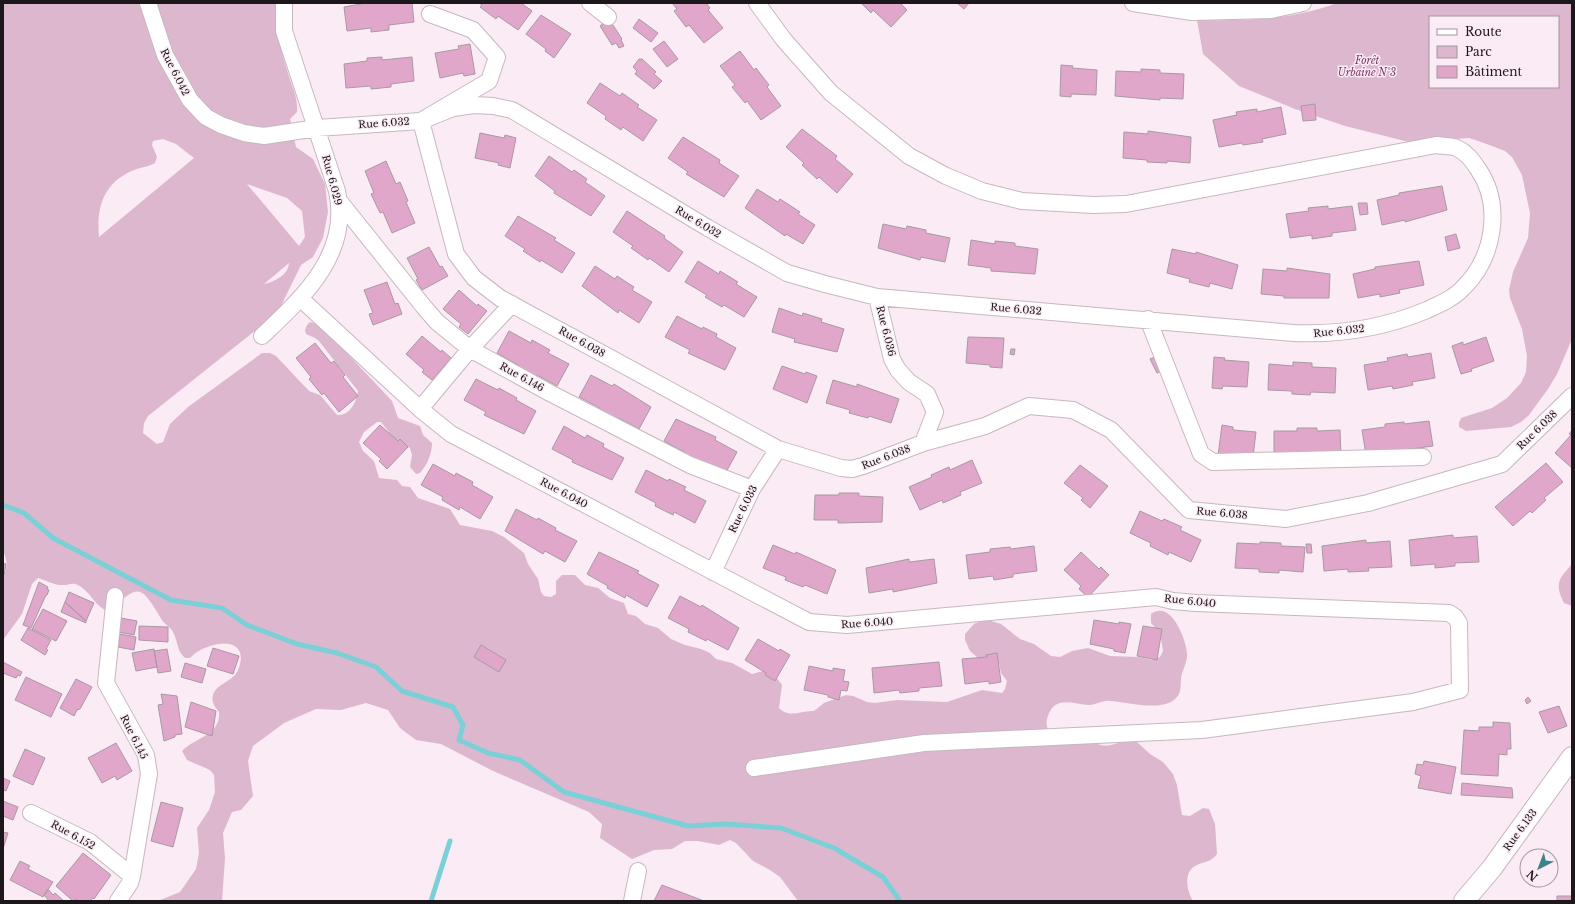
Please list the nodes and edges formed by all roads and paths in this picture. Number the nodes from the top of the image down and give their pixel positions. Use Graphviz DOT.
graph roads {
  1 [pos="148,3"];
  2 [pos="284,3"];
  3 [pos="590,3"];
  4 [pos="756,3"];
  5 [pos="1132,3"];
  6 [pos="1303,3"];
  7 [pos="430,14"];
  8 [pos="608,17"];
  9 [pos="421,121"];
  10 [pos="317,128"];
  11 [pos="340,202"];
  12 [pos="877,297"];
  13 [pos="301,299"];
  14 [pos="512,304"];
  15 [pos="1148,319"];
  16 [pos="262,336"];
  17 [pos="470,349"];
  18 [pos="1572,396"];
  19 [pos="420,409"];
  20 [pos="923,443"];
  21 [pos="778,449"];
  22 [pos="1423,457"];
  23 [pos="752,489"];
  24 [pos="713,572"];
  25 [pos="115,596"];
  26 [pos="1570,765"];
  27 [pos="754,768"];
  28 [pos="31,813"];
  29 [pos="638,871"];
  30 [pos="132,876"];
  31 [pos="118,901"];
  32 [pos="632,901"];
  33 [pos="1464,901"];
  1 -- 10 [label="street, Rue 6.042"];
  2 -- 10 [label="street, Rue 6.029"];
  3 -- 8 [label="street"];
  4 -- 15 [label="street, Rue 6.032"];
  5 -- 6 [label="street"];
  7 -- 9 [label="street"];
  9 -- 10 [label="street, Rue 6.032"];
  9 -- 12 [label="street, Rue 6.032"];
  9 -- 14 [label="street, Rue 6.038"];
  10 -- 11 [label="street, Rue 6.029"];
  11 -- 13 [label="street, Rue 6.029"];
  11 -- 17 [label="street, Rue 6.146"];
  12 -- 15 [label="street, Rue 6.032"];
  12 -- 20 [label="street, Rue 6.036"];
  13 -- 16 [label="street, Rue 6.029"];
  13 -- 19 [label="street, Rue 6.040"];
  14 -- 17 [label="street"];
  14 -- 21 [label="street, Rue 6.038"];
  15 -- 22 [label="street"];
  17 -- 19 [label="street"];
  17 -- 23 [label="street, Rue 6.146"];
  18 -- 20 [label="street, Rue 6.038"];
  19 -- 24 [label="street, Rue 6.040"];
  20 -- 21 [label="street, Rue 6.038"];
  21 -- 23 [label="street, Rue 6.033"];
  23 -- 24 [label="street, Rue 6.033"];
  24 -- 27 [label="street, Rue 6.040"];
  25 -- 30 [label="street, Rue 6.145"];
  26 -- 33 [label="street, Rue 6.133"];
  28 -- 30 [label="street, Rue 6.152"];
  29 -- 32 [label="street"];
  30 -- 31 [label="street, Rue 6.145"];
}
